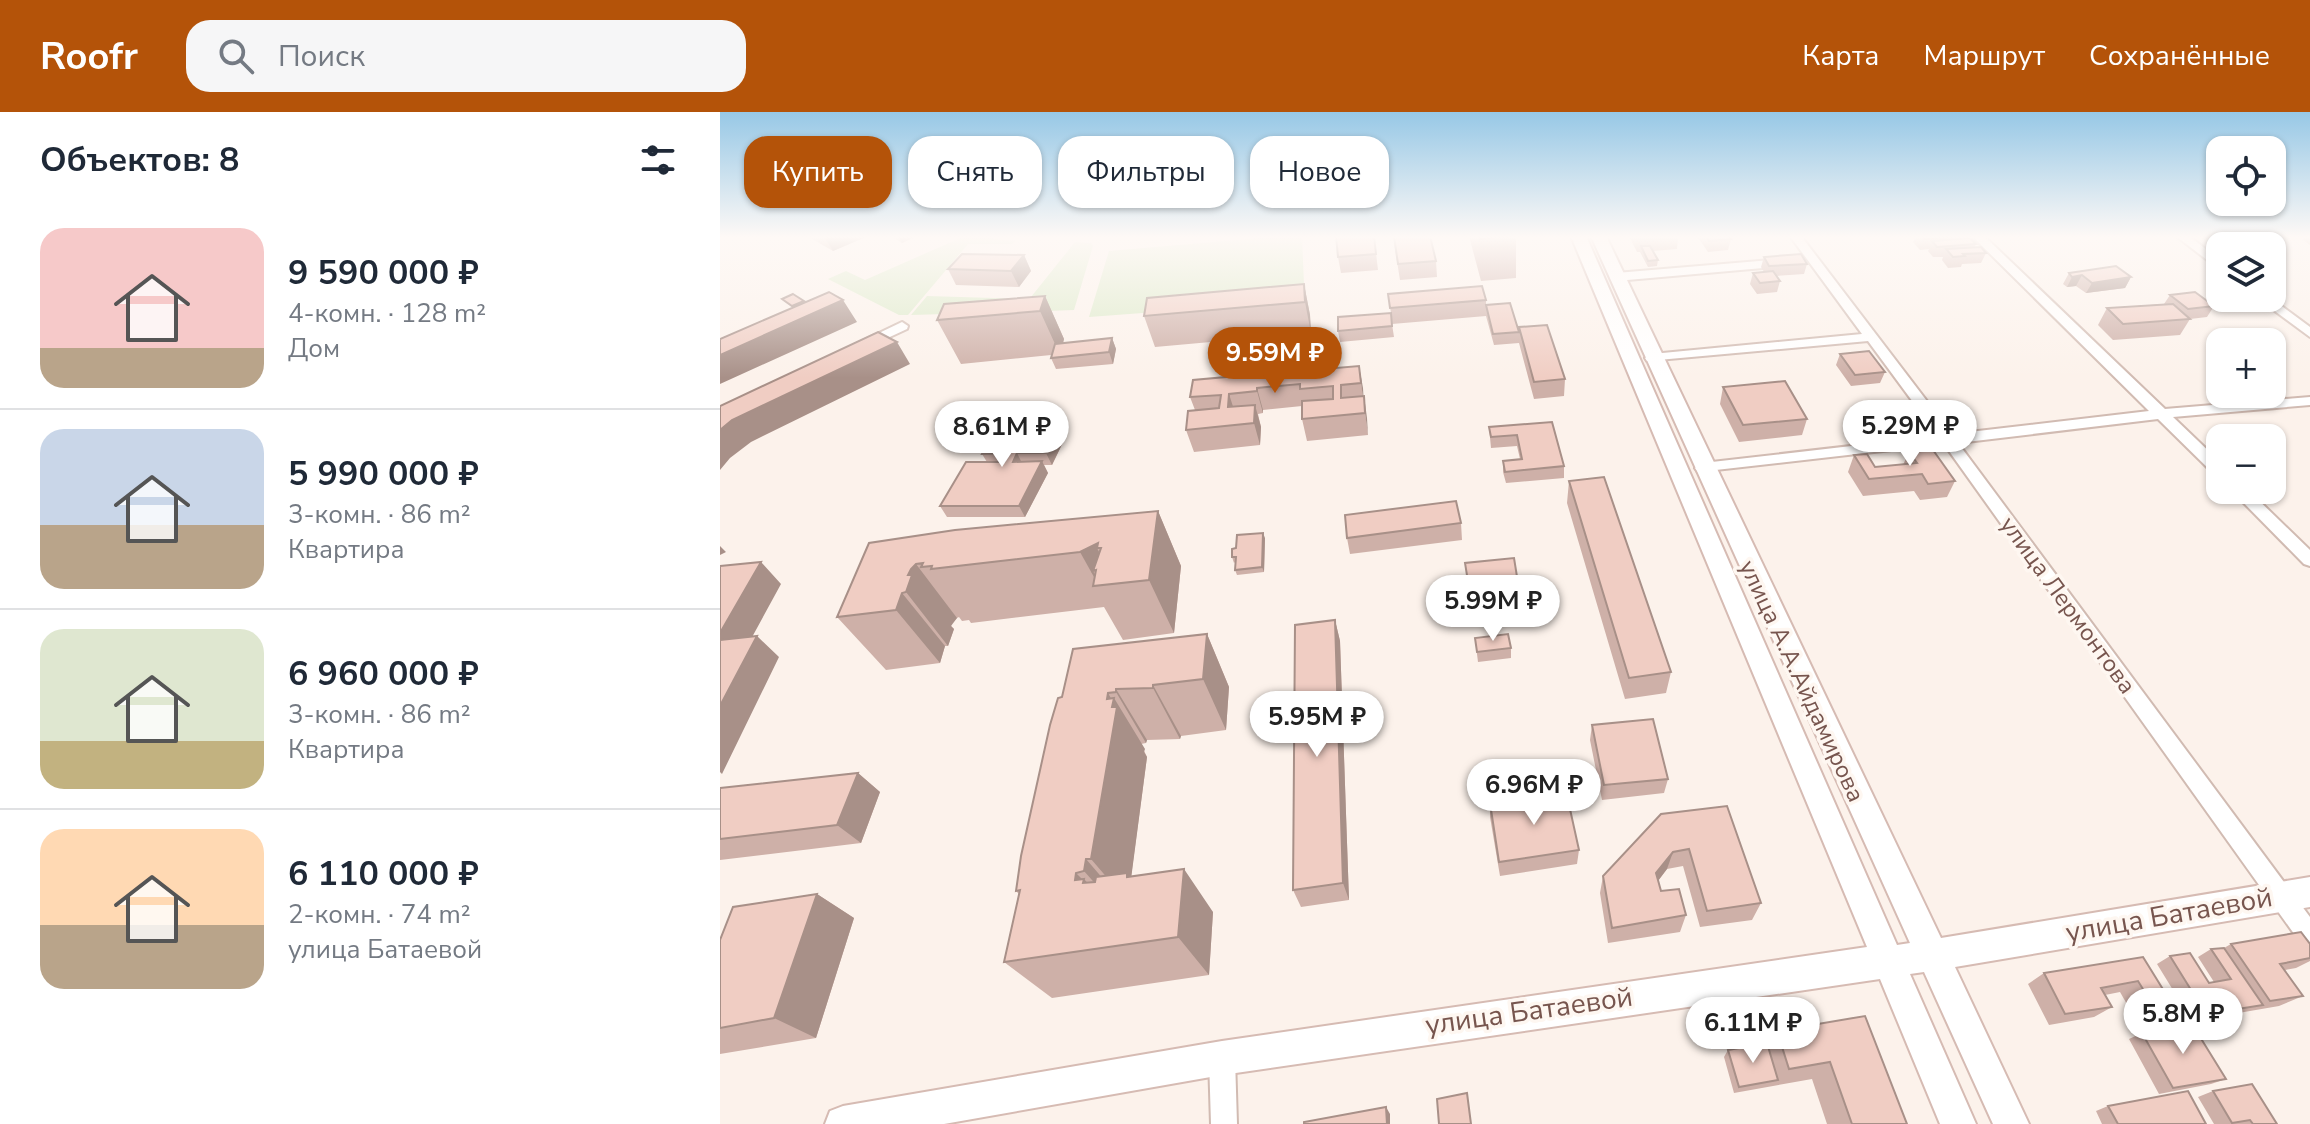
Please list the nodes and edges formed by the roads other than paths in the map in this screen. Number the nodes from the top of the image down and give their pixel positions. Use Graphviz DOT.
graph roads {
  1 [pos="1598,283"];
  2 [pos="1619,283"];
  3 [pos="1831,283"];
  4 [pos="2026,283"];
  5 [pos="2282,312"];
  6 [pos="902,326"];
  7 [pos="2310,333"];
  8 [pos="1871,337"];
  9 [pos="846,352"];
  10 [pos="1652,358"];
  11 [pos="2310,401"];
  12 [pos="2162,414"];
  13 [pos="1948,439"];
  14 [pos="2206,457"];
  15 [pos="1703,468"];
  16 [pos="2253,504"];
  17 [pos="2310,560"];
  18 [pos="2295,894"];
  19 [pos="2310,937"];
  20 [pos="1930,955"];
  21 [pos="1889,962"];
  22 [pos="1222,1058"];
  23 [pos="843,1124"];
  24 [pos="1224,1124"];
  25 [pos="1958,1124"];
  26 [pos="2011,1124"];
  1 -- 21 [label="main road, улица А.А.Айдамирова"];
  2 -- 10 [label="main road, улица А.А.Айдамирова"];
  3 -- 8 [label="street, улица Лермонтова"];
  4 -- 12 [label="street"];
  5 -- 7 [label="street"];
  6 -- 9 [label="street"];
  8 -- 10 [label="street"];
  8 -- 13 [label="street, улица Лермонтова"];
  10 -- 15 [label="main road, улица А.А.Айдамирова"];
  11 -- 12 [label="street"];
  12 -- 13 [label="street"];
  12 -- 14 [label="street"];
  13 -- 15 [label="street"];
  13 -- 18 [label="street, улица Лермонтова"];
  15 -- 20 [label="main road, улица А.А.Айдамирова"];
  16 -- 17 [label="street"];
  18 -- 19 [label="street, улица Лермонтова"];
  18 -- 20 [label="main road, улица Батаевой"];
  20 -- 21 [label="main road, улица Батаевой"];
  20 -- 26 [label="main road, улица А.А.Айдамирова"];
  21 -- 22 [label="main road, улица Батаевой"];
  21 -- 25 [label="main road, улица А.А.Айдамирова"];
  22 -- 23 [label="main road, улица Батаевой"];
  22 -- 24 [label="street"];
}
